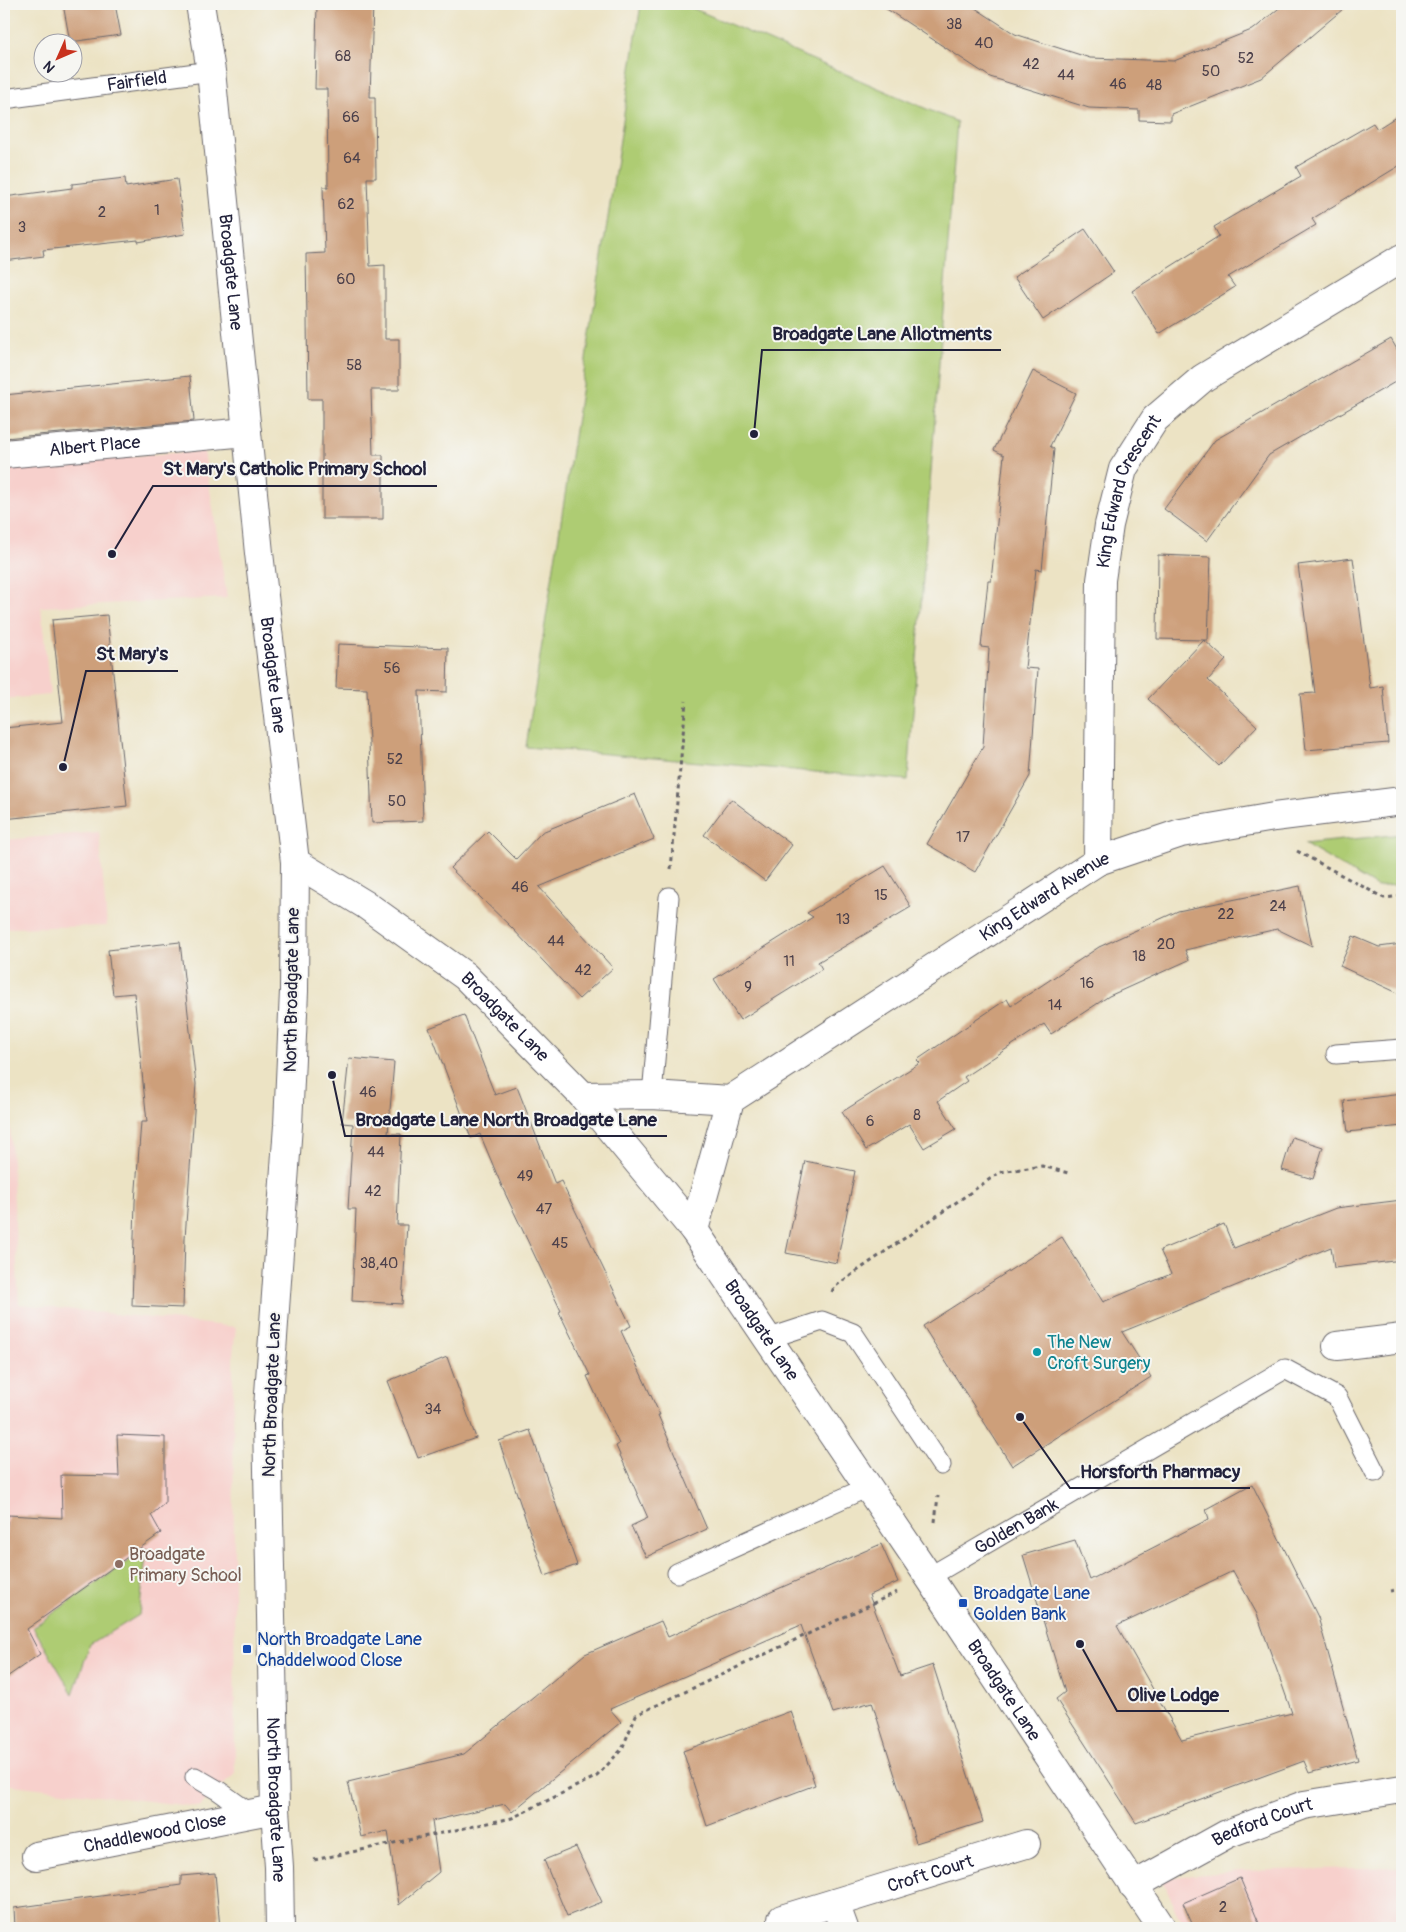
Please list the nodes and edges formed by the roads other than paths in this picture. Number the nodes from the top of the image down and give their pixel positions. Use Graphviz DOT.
graph roads {
  1 [pos="200,4"];
  2 [pos="211,71"];
  3 [pos="4,99"];
  4 [pos="1402,258"];
  5 [pos="247,432"];
  6 [pos="4,454"];
  7 [pos="1402,801"];
  8 [pos="1098,861"];
  9 [pos="295,862"];
  10 [pos="669,896"];
  11 [pos="1402,1049"];
  12 [pos="1336,1054"];
  13 [pos="583,1096"];
  14 [pos="652,1096"];
  15 [pos="730,1100"];
  16 [pos="694,1230"];
  17 [pos="1402,1338"];
  18 [pos="768,1339"];
  19 [pos="1338,1346"];
  20 [pos="941,1465"];
  21 [pos="1375,1472"];
  22 [pos="868,1487"];
  23 [pos="677,1573"];
  24 [pos="929,1577"];
  25 [pos="195,1777"];
  26 [pos="1402,1789"];
  27 [pos="263,1812"];
  28 [pos="1026,1844"];
  29 [pos="36,1856"];
  30 [pos="1133,1886"];
  31 [pos="835,1903"];
  32 [pos="782,1919"];
  33 [pos="280,1928"];
  34 [pos="844,1928"];
  35 [pos="1162,1928"];
  1 -- 2 [label="street, Broadgate Lane"];
  2 -- 3 [label="lane, Fairfield"];
  2 -- 5 [label="street, Broadgate Lane"];
  4 -- 8 [label="street, King Edward Crescent"];
  5 -- 6 [label="street, Albert Place"];
  5 -- 9 [label="street, Broadgate Lane"];
  7 -- 8 [label="street, King Edward Avenue"];
  8 -- 15 [label="street, King Edward Avenue"];
  9 -- 13 [label="street, Broadgate Lane"];
  9 -- 27 [label="street, North Broadgate Lane"];
  10 -- 14 [label="lane"];
  11 -- 12 [label="lane"];
  13 -- 14 [label="street"];
  13 -- 16 [label="street, Broadgate Lane"];
  14 -- 15 [label="street"];
  15 -- 16 [label="street"];
  16 -- 18 [label="street, Broadgate Lane"];
  17 -- 19 [label="street"];
  18 -- 20 [label="lane"];
  18 -- 22 [label="street, Broadgate Lane"];
  21 -- 24 [label="lane, Golden Bank"];
  22 -- 23 [label="lane"];
  22 -- 24 [label="street, Broadgate Lane"];
  24 -- 30 [label="street, Broadgate Lane"];
  25 -- 27 [label="lane"];
  26 -- 30 [label="street, Bedford Court"];
  27 -- 29 [label="street, Chaddlewood Close"];
  27 -- 33 [label="street, North Broadgate Lane"];
  28 -- 31 [label="street, Croft Court"];
  30 -- 35 [label="street, Broadgate Lane"];
  31 -- 32 [label="street, Croft Court"];
  31 -- 34 [label="street"];
}
